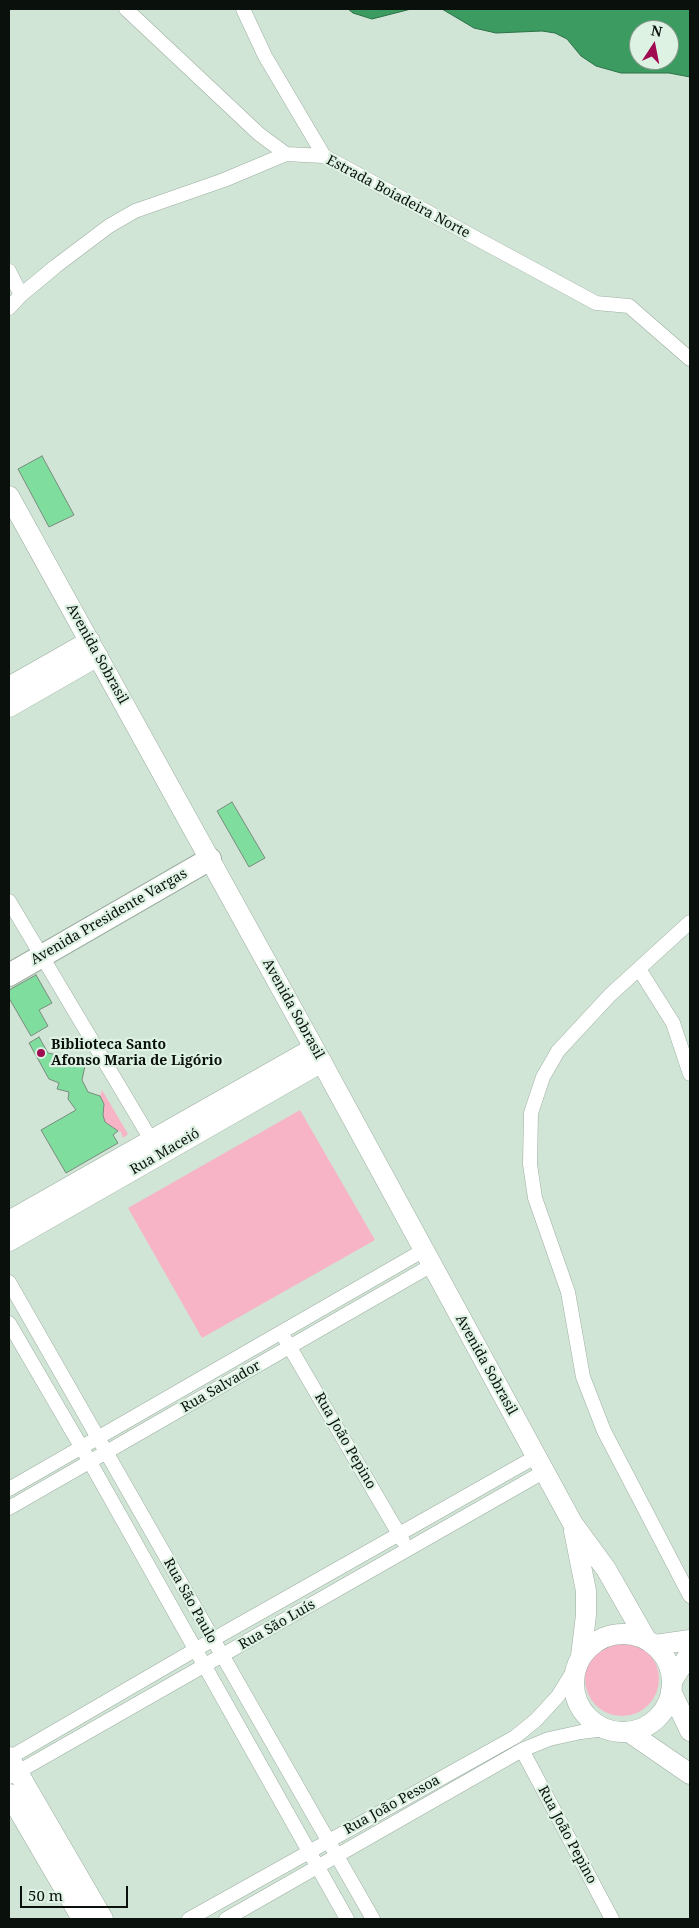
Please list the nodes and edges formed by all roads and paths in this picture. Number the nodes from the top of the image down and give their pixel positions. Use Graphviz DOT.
graph roads {
  1 [pos="126,9"];
  2 [pos="243,9"];
  3 [pos="286,154"];
  4 [pos="324,156"];
  5 [pos="9,271"];
  6 [pos="21,295"];
  7 [pos="9,308"];
  8 [pos="690,359"];
  9 [pos="9,496"];
  10 [pos="94,649"];
  11 [pos="22,686"];
  12 [pos="9,707"];
  13 [pos="207,853"];
  14 [pos="9,901"];
  15 [pos="690,922"];
  16 [pos="37,950"];
  17 [pos="9,958"];
  18 [pos="639,969"];
  19 [pos="9,975"];
  20 [pos="318,1055"];
  21 [pos="690,1074"];
  22 [pos="156,1148"];
  23 [pos="57,1203"];
  24 [pos="9,1221"];
  25 [pos="9,1241"];
  26 [pos="428,1257"];
  27 [pos="9,1282"];
  28 [pos="21,1303"];
  29 [pos="9,1311"];
  30 [pos="9,1323"];
  31 [pos="281,1332"];
  32 [pos="290,1347"];
  33 [pos="64,1380"];
  34 [pos="48,1390"];
  35 [pos="154,1405"];
  36 [pos="163,1420"];
  37 [pos="97,1437"];
  38 [pos="81,1447"];
  39 [pos="107,1453"];
  40 [pos="90,1462"];
  41 [pos="541,1464"];
  42 [pos="12,1487"];
  43 [pos="24,1499"];
  44 [pos="9,1508"];
  45 [pos="573,1524"];
  46 [pos="148,1526"];
  47 [pos="399,1534"];
  48 [pos="130,1536"];
  49 [pos="408,1550"];
  50 [pos="690,1596"];
  51 [pos="188,1598"];
  52 [pos="280,1601"];
  53 [pos="170,1608"];
  54 [pos="290,1618"];
  55 [pos="212,1640"];
  56 [pos="690,1640"];
  57 [pos="650,1642"];
  58 [pos="194,1650"];
  59 [pos="690,1653"];
  60 [pos="222,1657"];
  61 [pos="578,1662"];
  62 [pos="204,1667"];
  63 [pos="672,1686"];
  64 [pos="79,1717"];
  65 [pos="605,1729"];
  66 [pos="690,1731"];
  67 [pos="89,1732"];
  68 [pos="629,1732"];
  69 [pos="522,1750"];
  70 [pos="10,1764"];
  71 [pos="690,1774"];
  72 [pos="443,1777"];
  73 [pos="451,1790"];
  74 [pos="9,1794"];
  75 [pos="329,1840"];
  76 [pos="309,1851"];
  77 [pos="337,1855"];
  78 [pos="317,1866"];
  79 [pos="229,1897"];
  80 [pos="232,1916"];
  81 [pos="82,1919"];
  82 [pos="103,1919"];
  83 [pos="189,1919"];
  84 [pos="346,1919"];
  85 [pos="373,1919"];
  86 [pos="612,1919"];
  1 -- 3 [label="street"];
  2 -- 4 [label="street"];
  3 -- 4 [label="street, Estrada Boiadeira Norte"];
  3 -- 6 [label="street"];
  4 -- 8 [label="street, Estrada Boiadeira Norte"];
  5 -- 6 [label="street"];
  6 -- 7 [label="street"];
  9 -- 10 [label="main road, Avenida Sobrasil"];
  10 -- 11 [label="main road"];
  10 -- 13 [label="main road, Avenida Sobrasil"];
  11 -- 12 [label="main road"];
  13 -- 16 [label="main road, Avenida Presidente Vargas"];
  13 -- 20 [label="main road, Avenida Sobrasil"];
  14 -- 16 [label="street"];
  15 -- 18 [label="street"];
  16 -- 17 [label="main road, Avenida Presidente Vargas"];
  16 -- 19 [label="main road, Avenida Presidente Vargas"];
  16 -- 22 [label="street"];
  18 -- 21 [label="street"];
  18 -- 50 [label="street"];
  20 -- 22 [label="main road, Rua Maceió"];
  20 -- 26 [label="main road, Avenida Sobrasil"];
  22 -- 23 [label="main road, Rua Maceió"];
  23 -- 24 [label="main road, Rua Maceió"];
  23 -- 25 [label="main road, Rua Maceió"];
  26 -- 31 [label="street, Rua Salvador"];
  26 -- 32 [label="street, Rua Salvador"];
  26 -- 41 [label="main road, Avenida Sobrasil"];
  27 -- 28 [label="street, Rua São Paulo"];
  28 -- 29 [label="street"];
  28 -- 33 [label="street, Rua São Paulo"];
  30 -- 34 [label="street, Rua São Paulo"];
  31 -- 32 [label="street, Rua João Pepino"];
  31 -- 35 [label="street, Rua Salvador"];
  32 -- 36 [label="street, Rua Salvador"];
  32 -- 47 [label="street, Rua João Pepino"];
  33 -- 34 [label="street"];
  33 -- 37 [label="street, Rua São Paulo"];
  34 -- 38 [label="street, Rua São Paulo"];
  35 -- 36 [label="street"];
  35 -- 37 [label="street, Rua Salvador"];
  36 -- 39 [label="street, Rua Salvador"];
  37 -- 38 [label="street, Rua Salvador"];
  37 -- 39 [label="street, Rua São Paulo"];
  38 -- 40 [label="street, Rua São Paulo"];
  38 -- 42 [label="street, Rua Salvador"];
  39 -- 40 [label="street, Rua Salvador"];
  39 -- 46 [label="street, Rua São Paulo"];
  40 -- 43 [label="street, Rua Salvador"];
  40 -- 48 [label="street, Rua São Paulo"];
  41 -- 45 [label="main road, Avenida Sobrasil"];
  41 -- 47 [label="street, Rua São Luís"];
  41 -- 49 [label="street, Rua São Luís"];
  42 -- 43 [label="street"];
  43 -- 44 [label="street, Rua Salvador"];
  45 -- 57 [label="main road, Avenida Sobrasil"];
  45 -- 61 [label="main road, Avenida Sobrasil"];
  46 -- 48 [label="street"];
  46 -- 51 [label="street, Rua São Paulo"];
  47 -- 49 [label="street, Rua João Pepino"];
  47 -- 52 [label="street, Rua São Luís"];
  48 -- 53 [label="street, Rua São Paulo"];
  49 -- 54 [label="street, Rua São Luís"];
  51 -- 53 [label="street"];
  51 -- 55 [label="street, Rua São Paulo"];
  52 -- 54 [label="street"];
  52 -- 55 [label="street, Rua São Luís"];
  53 -- 58 [label="street, Rua São Paulo"];
  54 -- 60 [label="street, Rua São Luís"];
  55 -- 58 [label="street, Rua São Luís"];
  55 -- 60 [label="street, Rua São Paulo"];
  56 -- 57 [label="main road"];
  57 -- 61 [label="main road"];
  57 -- 63 [label="main road"];
  58 -- 62 [label="street, Rua São Paulo"];
  58 -- 64 [label="street, Rua São Luís"];
  59 -- 63 [label="main road"];
  60 -- 62 [label="street, Rua São Luís"];
  60 -- 75 [label="street, Rua São Paulo"];
  61 -- 65 [label="main road"];
  61 -- 72 [label="street, Rua João Pessoa"];
  62 -- 67 [label="street, Rua São Luís"];
  62 -- 76 [label="street, Rua São Paulo"];
  63 -- 66 [label="main road"];
  63 -- 68 [label="main road"];
  64 -- 67 [label="street"];
  64 -- 70 [label="street, Rua São Luís"];
  65 -- 68 [label="main road"];
  65 -- 69 [label="street, Rua João Pessoa"];
  67 -- 70 [label="street, Rua São Luís"];
  68 -- 71 [label="main road"];
  69 -- 73 [label="street, Rua João Pessoa"];
  69 -- 86 [label="street, Rua João Pepino"];
  70 -- 82 [label="main road"];
  72 -- 73 [label="street"];
  72 -- 75 [label="street, Rua João Pessoa"];
  73 -- 77 [label="street, Rua João Pessoa"];
  74 -- 81 [label="main road"];
  75 -- 76 [label="street, Rua João Pessoa"];
  75 -- 77 [label="street, Rua São Paulo"];
  76 -- 78 [label="street, Rua São Paulo"];
  76 -- 79 [label="street, Rua João Pessoa"];
  77 -- 78 [label="street, Rua João Pessoa"];
  77 -- 85 [label="street, Rua São Paulo"];
  78 -- 80 [label="street, Rua João Pessoa"];
  78 -- 84 [label="street, Rua São Paulo"];
  79 -- 80 [label="street"];
  79 -- 83 [label="street, Rua João Pessoa"];
}
